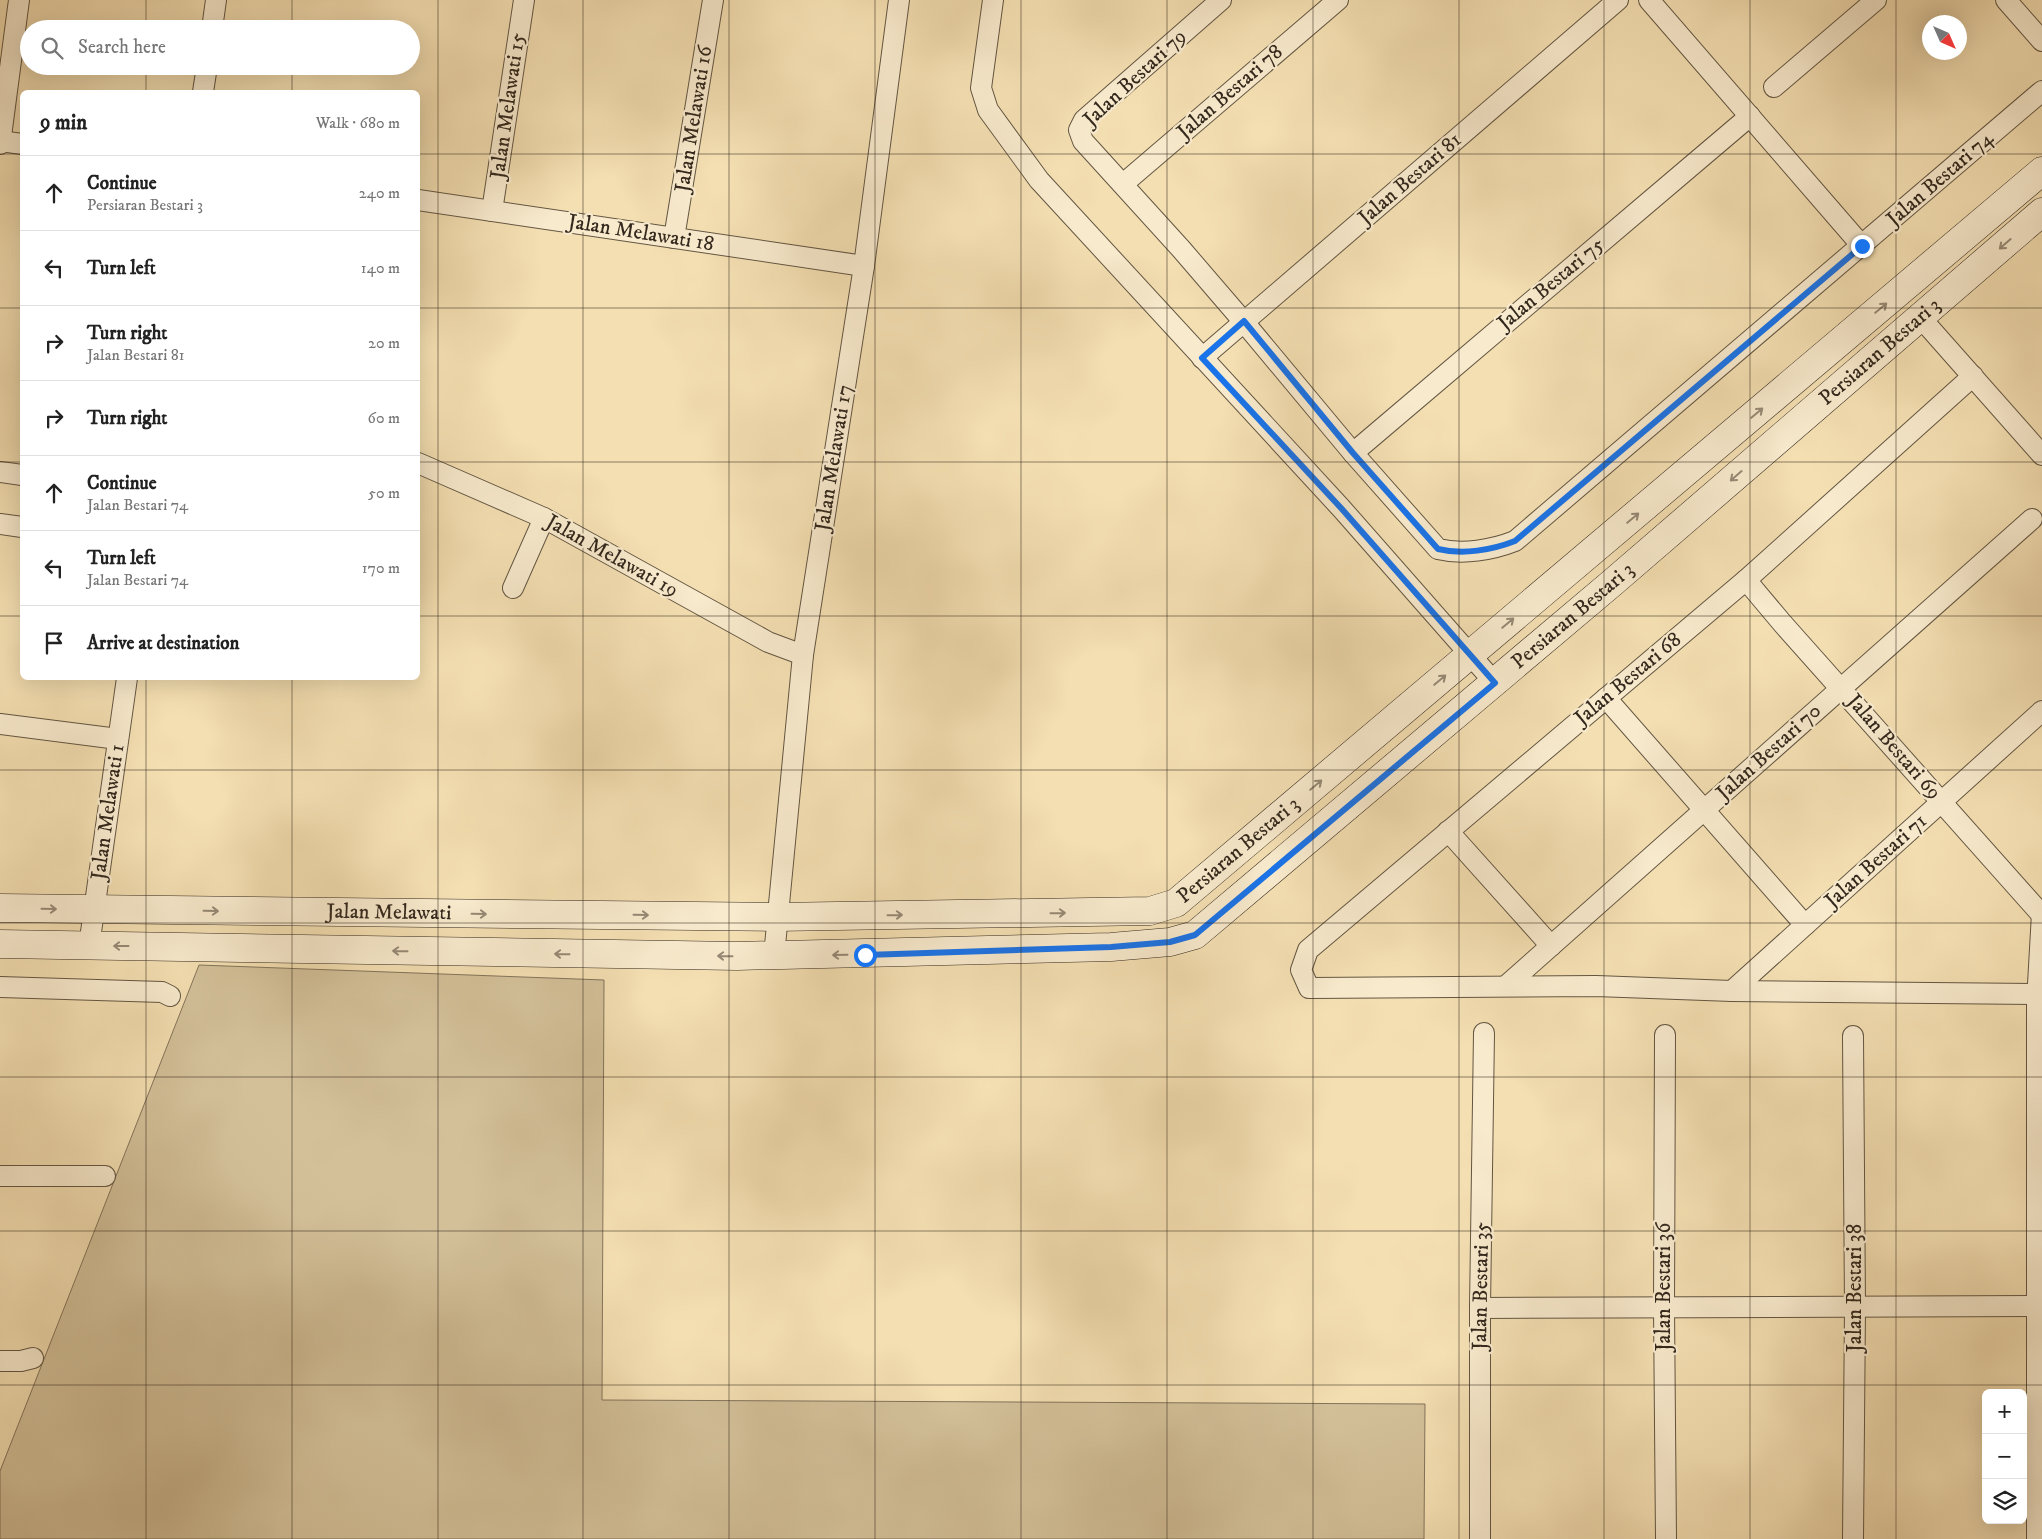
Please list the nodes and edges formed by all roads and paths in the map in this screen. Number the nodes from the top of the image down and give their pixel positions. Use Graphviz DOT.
graph roads {
  1 [pos="19,0"];
  2 [pos="216,0"];
  3 [pos="524,0"];
  4 [pos="713,0"];
  5 [pos="900,0"];
  6 [pos="993,0"];
  7 [pos="1221,0"];
  8 [pos="1338,0"];
  9 [pos="1618,0"];
  10 [pos="1649,0"];
  11 [pos="1876,0"];
  12 [pos="2006,0"];
  13 [pos="213,20"];
  14 [pos="2042,42"];
  15 [pos="206,75"];
  16 [pos="1774,87"];
  17 [pos="203,90"];
  18 [pos="2042,91"];
  19 [pos="1750,116"];
  20 [pos="0,142"];
  21 [pos="20,144"];
  22 [pos="2042,171"];
  23 [pos="1123,184"];
  24 [pos="420,200"];
  25 [pos="492,211"];
  26 [pos="2042,212"];
  27 [pos="674,238"];
  28 [pos="1862,246"];
  29 [pos="864,266"];
  30 [pos="1920,316"];
  31 [pos="1244,321"];
  32 [pos="1202,358"];
  33 [pos="1973,376"];
  34 [pos="1353,453"];
  35 [pos="2042,455"];
  36 [pos="420,464"];
  37 [pos="0,472"];
  38 [pos="20,475"];
  39 [pos="544,518"];
  40 [pos="2032,519"];
  41 [pos="0,524"];
  42 [pos="20,527"];
  43 [pos="1746,580"];
  44 [pos="513,588"];
  45 [pos="1471,654"];
  46 [pos="803,655"];
  47 [pos="127,680"];
  48 [pos="1495,683"];
  49 [pos="1842,688"];
  50 [pos="1606,698"];
  51 [pos="2042,711"];
  52 [pos="0,724"];
  53 [pos="118,739"];
  54 [pos="1942,801"];
  55 [pos="1704,810"];
  56 [pos="1448,831"];
  57 [pos="0,908"];
  58 [pos="95,910"];
  59 [pos="2042,914"];
  60 [pos="776,917"];
  61 [pos="1805,925"];
  62 [pos="0,944"];
  63 [pos="89,946"];
  64 [pos="1551,946"];
  65 [pos="774,956"];
  66 [pos="1506,985"];
  67 [pos="0,987"];
  68 [pos="1732,991"];
  69 [pos="170,996"];
  70 [pos="2037,998"];
  71 [pos="2040,1029"];
  72 [pos="1484,1033"];
  73 [pos="1665,1035"];
  74 [pos="1854,1036"];
  75 [pos="0,1176"];
  76 [pos="105,1176"];
  77 [pos="2038,1306"];
  78 [pos="1855,1307"];
  79 [pos="1480,1308"];
  80 [pos="1664,1308"];
  81 [pos="33,1358"];
  82 [pos="0,1361"];
  83 [pos="1480,1539"];
  84 [pos="1666,1539"];
  85 [pos="1853,1539"];
  86 [pos="2037,1539"];
  1 -- 20 [label="street"];
  2 -- 13 [label="street"];
  3 -- 25 [label="street, Jalan Melawati 15"];
  4 -- 27 [label="street, Jalan Melawati 16"];
  5 -- 29 [label="street, Jalan Melawati 17"];
  6 -- 32 [label="street"];
  7 -- 23 [label="street, Jalan Bestari 79"];
  8 -- 23 [label="street, Jalan Bestari 78"];
  9 -- 31 [label="street, Jalan Bestari 81"];
  10 -- 19 [label="street"];
  11 -- 16 [label="street"];
  12 -- 14 [label="street"];
  15 -- 17 [label="street"];
  18 -- 28 [label="street, Jalan Bestari 74"];
  19 -- 28 [label="street"];
  19 -- 34 [label="street, Jalan Bestari 75"];
  20 -- 21 [label="street"];
  45 -- 22 [label="street, Persiaran Bestari 3, one-way"];
  23 -- 31 [label="street, Jalan Bestari 79"];
  24 -- 25 [label="street, Jalan Melawati 18"];
  25 -- 27 [label="street, Jalan Melawati 18"];
  26 -- 30 [label="street, Persiaran Bestari 3, one-way"];
  27 -- 29 [label="street, Jalan Melawati 18"];
  28 -- 34 [label="street, Jalan Bestari 74"];
  29 -- 46 [label="street, Jalan Melawati 17"];
  30 -- 33 [label="street"];
  30 -- 48 [label="street, Persiaran Bestari 3, one-way"];
  31 -- 32 [label="street, Jalan Bestari 81"];
  31 -- 34 [label="street, Jalan Bestari 74"];
  32 -- 45 [label="street"];
  33 -- 35 [label="street"];
  33 -- 43 [label="street, Jalan Bestari 68"];
  36 -- 39 [label="street, Jalan Melawati 19"];
  37 -- 38 [label="street"];
  39 -- 44 [label="street"];
  39 -- 46 [label="street, Jalan Melawati 19"];
  40 -- 49 [label="street, Jalan Bestari 70"];
  41 -- 42 [label="street"];
  43 -- 49 [label="street, Jalan Bestari 69"];
  43 -- 50 [label="street, Jalan Bestari 68"];
  45 -- 48 [label="street"];
  60 -- 45 [label="street, Persiaran Bestari 3, one-way"];
  46 -- 60 [label="street, Jalan Melawati 17"];
  47 -- 53 [label="street, Jalan Melawati 1"];
  48 -- 65 [label="street, Persiaran Bestari 3, one-way"];
  49 -- 54 [label="street, Jalan Bestari 69"];
  49 -- 55 [label="street, Jalan Bestari 70"];
  50 -- 55 [label="street"];
  50 -- 56 [label="street, Jalan Bestari 68"];
  51 -- 54 [label="street, Jalan Bestari 71"];
  52 -- 53 [label="street"];
  53 -- 58 [label="street, Jalan Melawati 1"];
  54 -- 59 [label="street, Jalan Bestari 69"];
  54 -- 61 [label="street, Jalan Bestari 71"];
  55 -- 61 [label="street"];
  55 -- 64 [label="street, Jalan Bestari 70"];
  56 -- 64 [label="street"];
  56 -- 66 [label="street, Jalan Bestari 68"];
  57 -- 58 [label="street, Jalan Melawati, one-way"];
  58 -- 60 [label="street, Jalan Melawati, one-way"];
  58 -- 63 [label="street, Jalan Melawati 1"];
  59 -- 70 [label="street"];
  60 -- 65 [label="street, Jalan Melawati 17"];
  61 -- 68 [label="street, Jalan Bestari 71"];
  62 -- 63 [label="street, Jalan Melawati"];
  65 -- 63 [label="street, Jalan Melawati, one-way"];
  64 -- 66 [label="street, Jalan Bestari 70"];
  66 -- 68 [label="street"];
  67 -- 69 [label="street"];
  68 -- 70 [label="street"];
  70 -- 71 [label="street"];
  71 -- 77 [label="street"];
  72 -- 79 [label="street, Jalan Bestari 35"];
  73 -- 80 [label="street, Jalan Bestari 36"];
  74 -- 78 [label="street, Jalan Bestari 38"];
  75 -- 76 [label="street"];
  77 -- 78 [label="street"];
  77 -- 86 [label="street"];
  78 -- 80 [label="street"];
  78 -- 85 [label="street, Jalan Bestari 38"];
  79 -- 80 [label="street"];
  79 -- 83 [label="street, Jalan Bestari 35"];
  80 -- 84 [label="street, Jalan Bestari 36"];
  81 -- 82 [label="street"];
}
